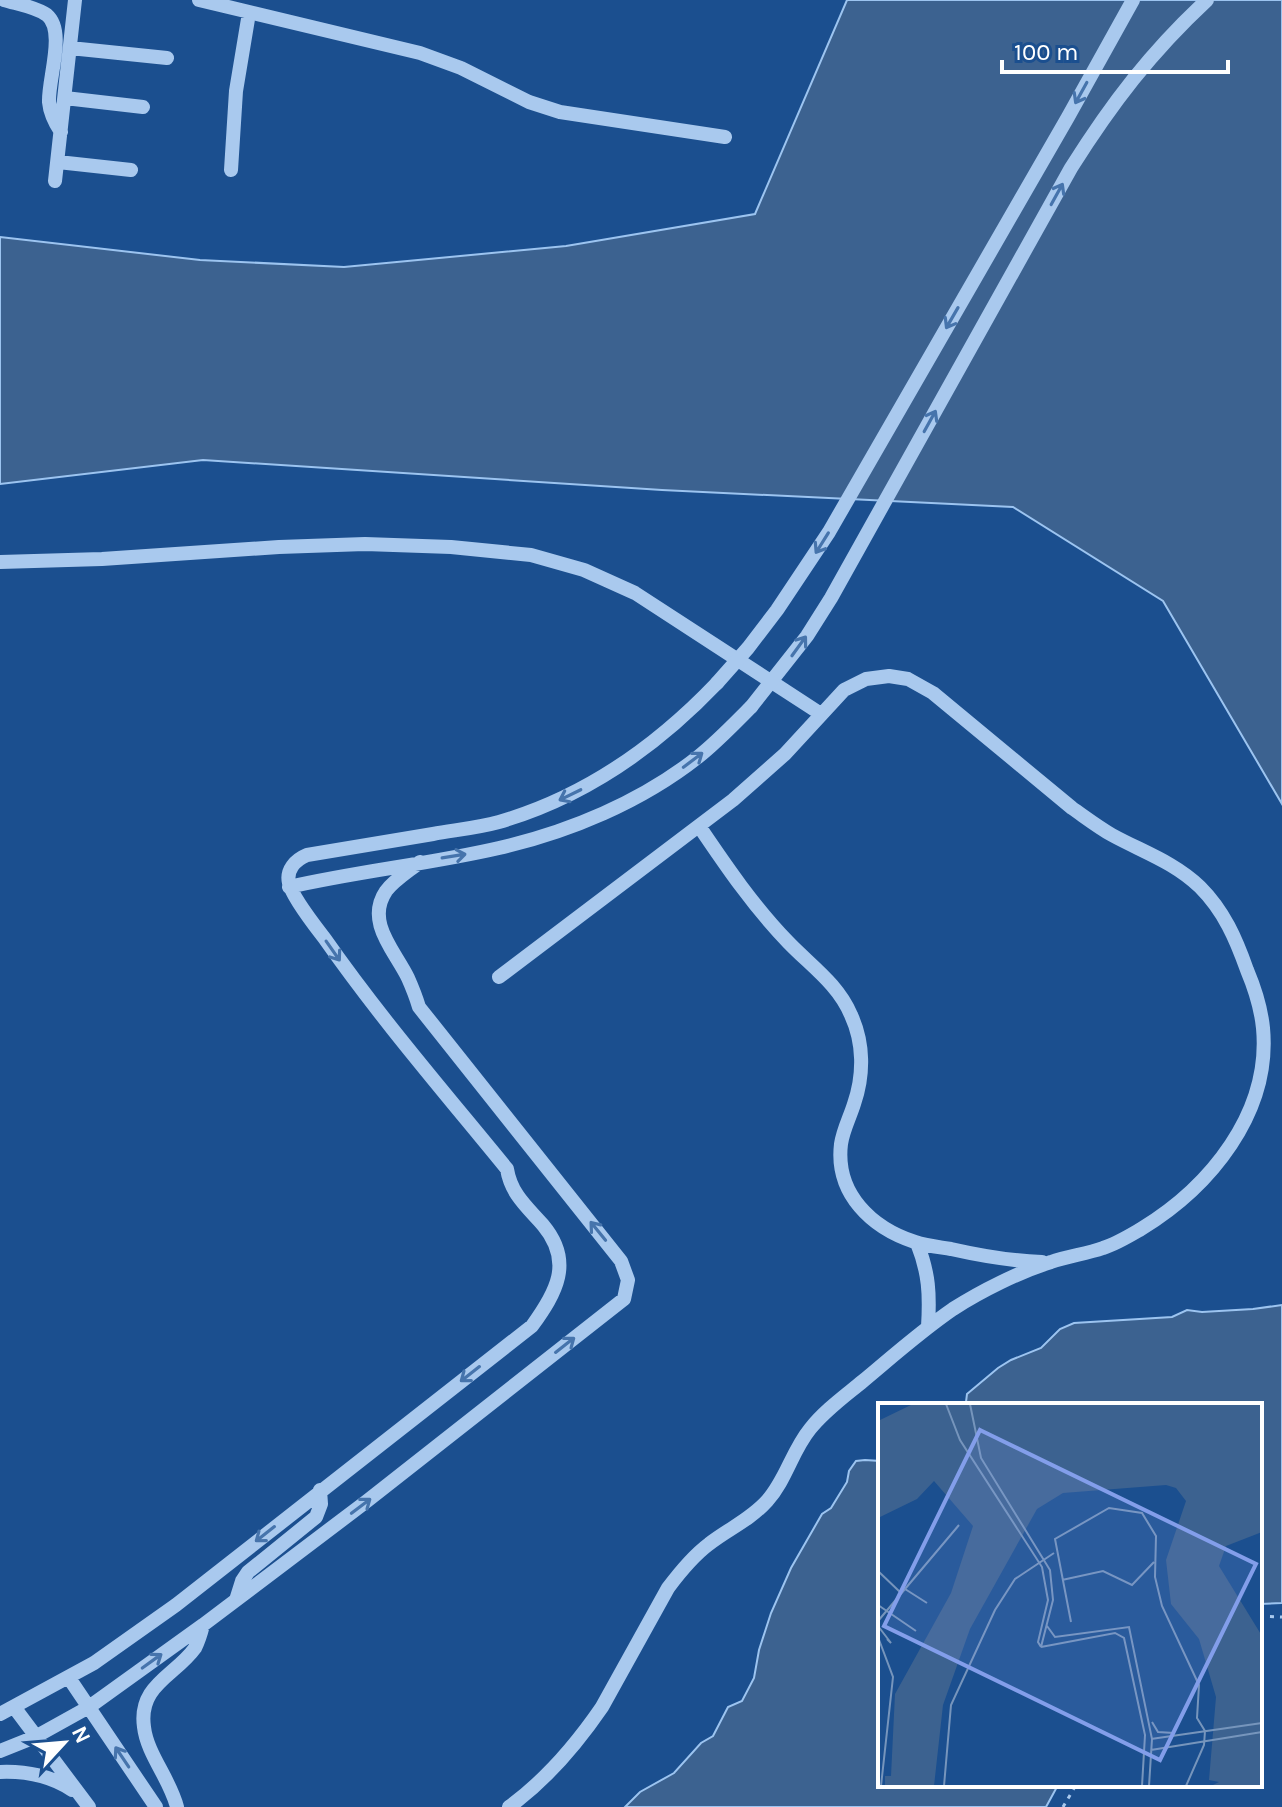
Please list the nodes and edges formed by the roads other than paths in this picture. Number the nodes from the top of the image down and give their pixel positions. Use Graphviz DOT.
graph roads {
  1 [pos="4,0"];
  2 [pos="75,0"];
  3 [pos="199,0"];
  4 [pos="1133,0"];
  5 [pos="1207,0"];
  6 [pos="218,2"];
  7 [pos="249,13"];
  8 [pos="70,48"];
  9 [pos="167,58"];
  10 [pos="65,98"];
  11 [pos="143,107"];
  12 [pos="61,132"];
  13 [pos="725,137"];
  14 [pos="58,162"];
  15 [pos="131,170"];
  16 [pos="231,170"];
  17 [pos="55,181"];
  18 [pos="0,562"];
  19 [pos="821,714"];
  20 [pos="699,826"];
  21 [pos="420,862"];
  22 [pos="289,887"];
  23 [pos="499,977"];
  24 [pos="917,1243"];
  25 [pos="1050,1262"];
  26 [pos="928,1327"];
  27 [pos="320,1490"];
  28 [pos="236,1600"];
  29 [pos="203,1625"];
  30 [pos="69,1678"];
  31 [pos="14,1707"];
  32 [pos="89,1707"];
  33 [pos="0,1714"];
  34 [pos="35,1737"];
  35 [pos="0,1751"];
  36 [pos="0,1772"];
  37 [pos="85,1801"];
  38 [pos="156,1807"];
  39 [pos="177,1807"];
  40 [pos="509,1807"];
  1 -- 12 [label="street"];
  2 -- 8 [label="street"];
  3 -- 6 [label="street"];
  4 -- 22 [label="street, one-way, bridge"];
  21 -- 5 [label="street, one-way, bridge"];
  6 -- 7 [label="street"];
  7 -- 13 [label="street"];
  7 -- 16 [label="street"];
  8 -- 9 [label="street"];
  8 -- 10 [label="street"];
  10 -- 11 [label="street"];
  10 -- 12 [label="street"];
  12 -- 14 [label="street"];
  14 -- 15 [label="street"];
  14 -- 17 [label="street"];
  18 -- 19 [label="street"];
  19 -- 20 [label="street"];
  19 -- 25 [label="street"];
  20 -- 23 [label="street"];
  20 -- 24 [label="street"];
  21 -- 22 [label="street"];
  28 -- 21 [label="street, one-way"];
  22 -- 27 [label="street, one-way"];
  24 -- 25 [label="street"];
  24 -- 26 [label="street"];
  25 -- 26 [label="street"];
  26 -- 40 [label="street"];
  27 -- 28 [label="street"];
  27 -- 30 [label="street, one-way"];
  28 -- 29 [label="street"];
  32 -- 29 [label="street, one-way"];
  29 -- 39 [label="street"];
  30 -- 31 [label="street"];
  30 -- 32 [label="street"];
  31 -- 33 [label="street"];
  31 -- 34 [label="street"];
  32 -- 34 [label="street"];
  38 -- 32 [label="street, one-way"];
  34 -- 35 [label="street"];
  34 -- 37 [label="street"];
  36 -- 37 [label="street"];
}
